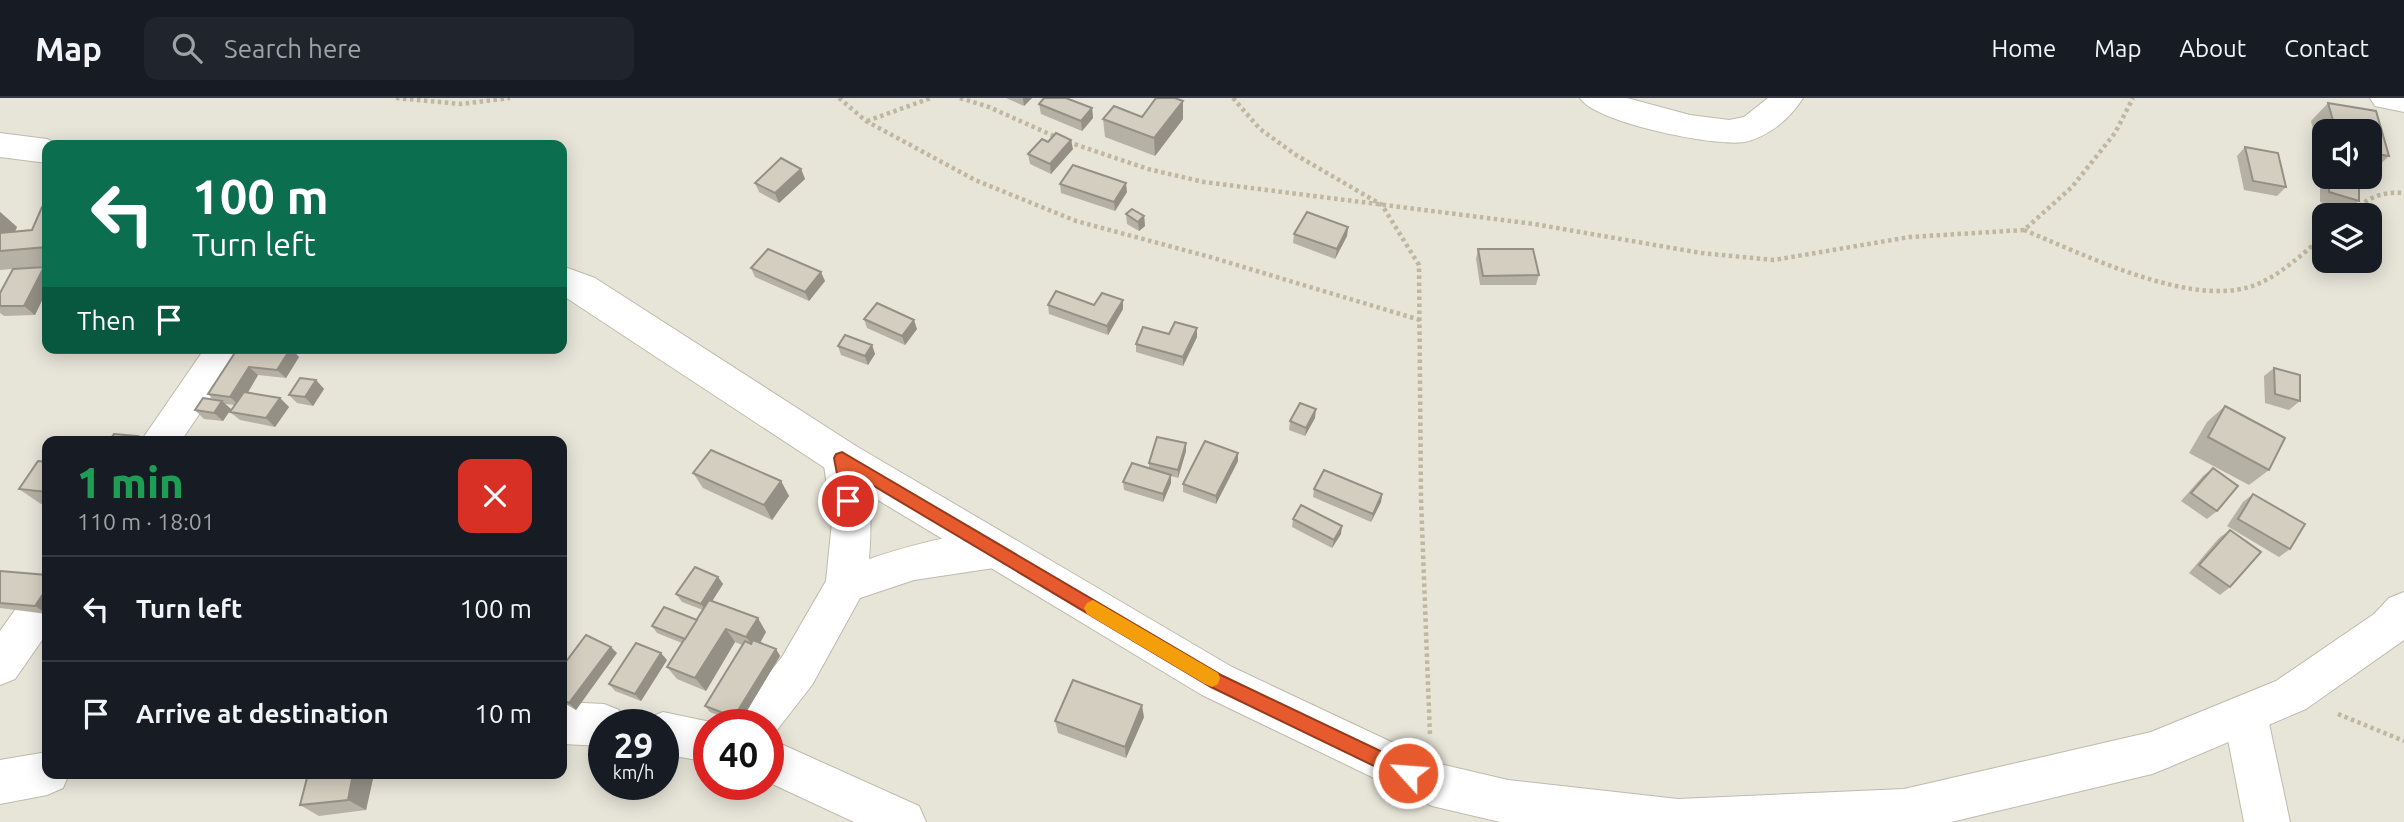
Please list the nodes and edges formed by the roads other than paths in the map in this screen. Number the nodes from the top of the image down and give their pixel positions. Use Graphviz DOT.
graph roads {
  1 [pos="1596,98"];
  2 [pos="1787,98"];
  3 [pos="2386,98"];
  4 [pos="2404,101"];
  5 [pos="0,145"];
  6 [pos="42,150"];
  7 [pos="567,282"];
  8 [pos="222,354"];
  9 [pos="164,436"];
  10 [pos="842,458"];
  11 [pos="994,550"];
  12 [pos="846,584"];
  13 [pos="42,606"];
  14 [pos="2404,611"];
  15 [pos="0,665"];
  16 [pos="767,709"];
  17 [pos="2245,714"];
  18 [pos="567,723"];
  19 [pos="588,724"];
  20 [pos="784,766"];
  21 [pos="42,774"];
  22 [pos="0,782"];
  23 [pos="1509,812"];
  24 [pos="904,822"];
  25 [pos="2267,822"];
  1 -- 2 [label="street"];
  3 -- 4 [label="street"];
  5 -- 6 [label="street"];
  7 -- 10 [label="street"];
  8 -- 9 [label="street"];
  10 -- 11 [label="street"];
  10 -- 12 [label="street"];
  11 -- 12 [label="street"];
  11 -- 23 [label="street"];
  12 -- 16 [label="street"];
  13 -- 15 [label="street"];
  14 -- 17 [label="street"];
  17 -- 23 [label="street"];
  17 -- 25 [label="street"];
  18 -- 19 [label="street"];
  20 -- 24 [label="street"];
  21 -- 22 [label="street"];
}
